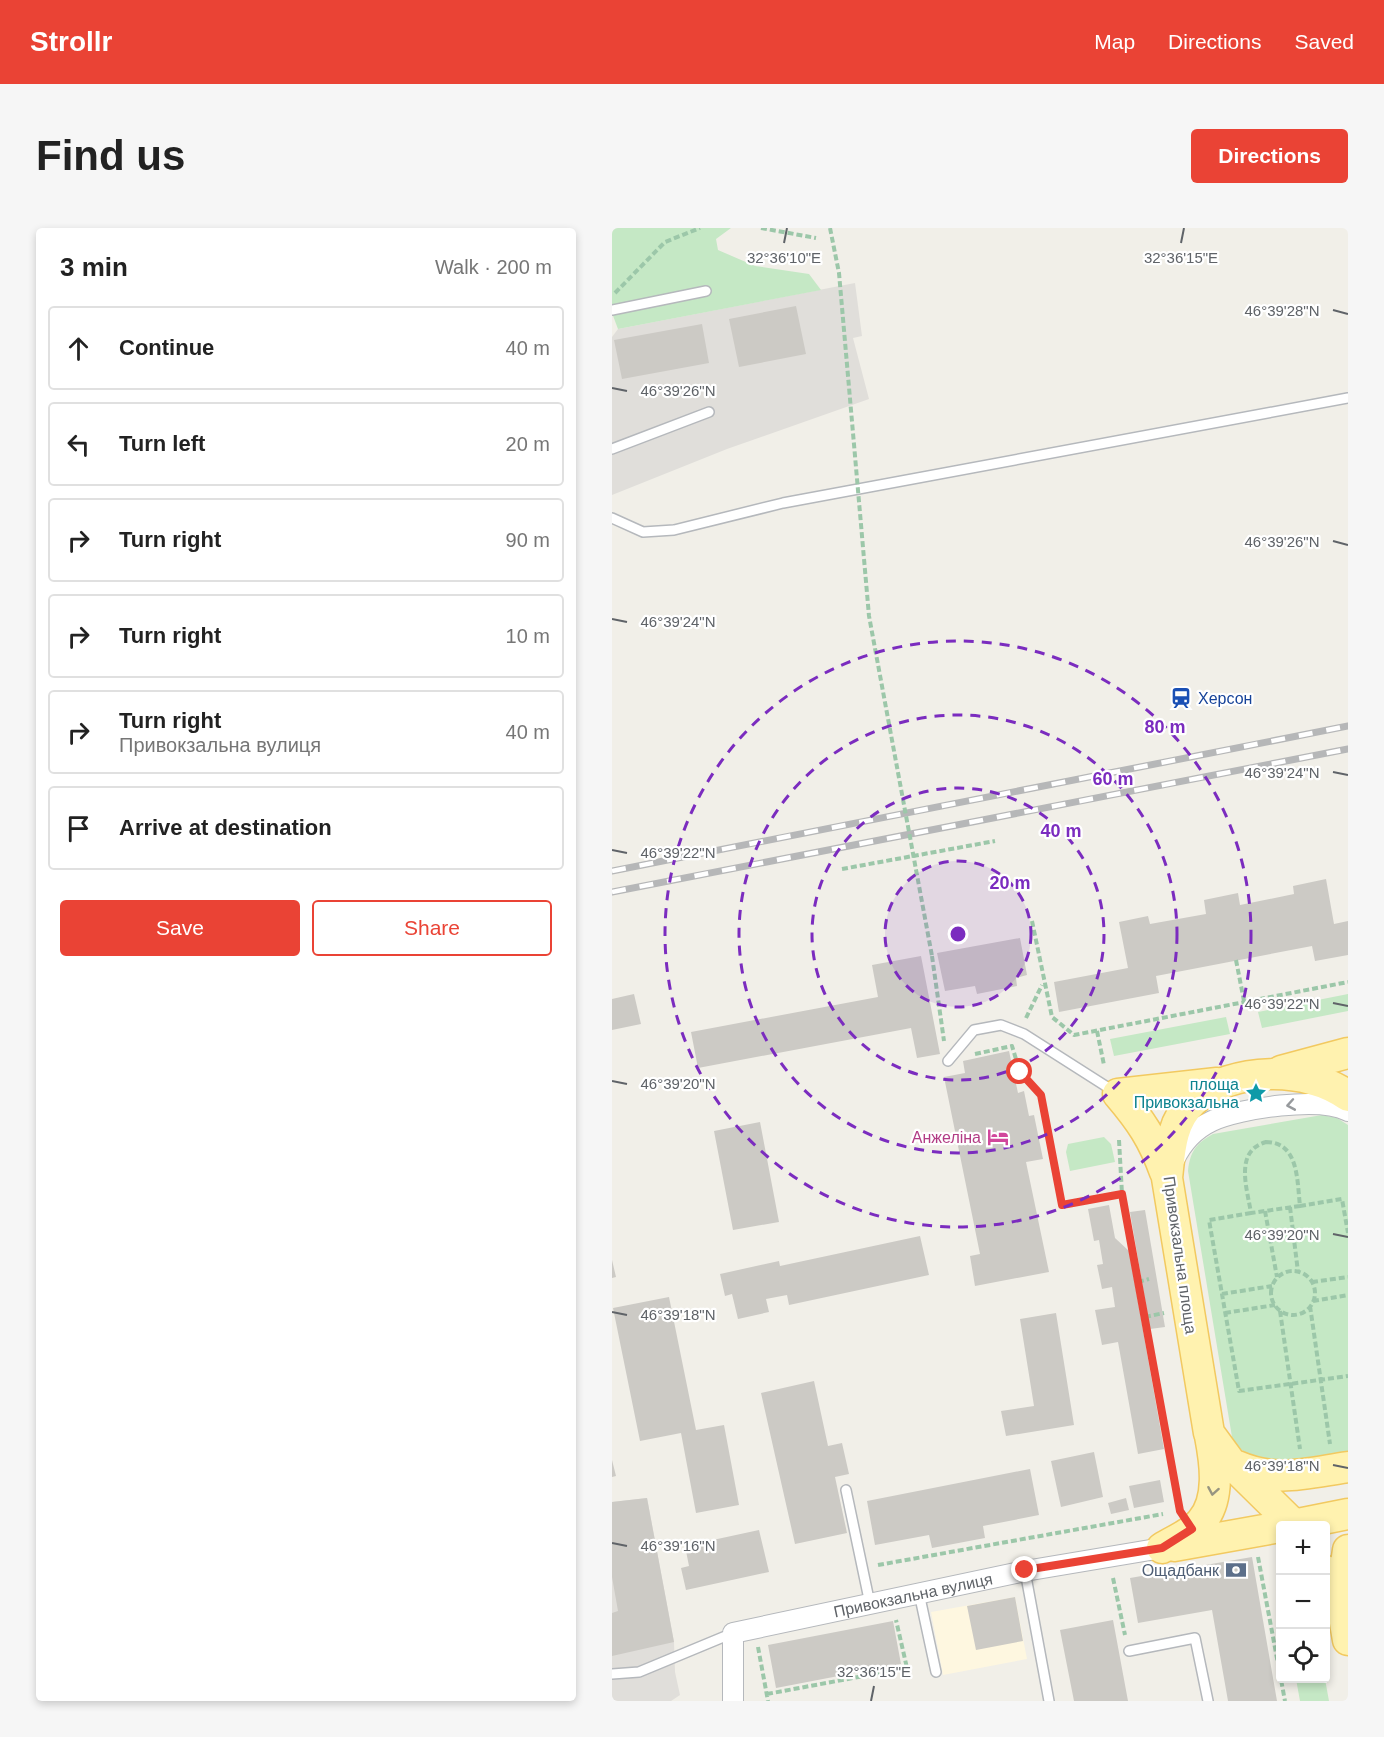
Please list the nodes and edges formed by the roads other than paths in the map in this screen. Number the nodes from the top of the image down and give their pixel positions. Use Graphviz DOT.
graph roads {
  1 [pos="706,291"];
  2 [pos="612,310"];
  3 [pos="1348,398"];
  4 [pos="709,412"];
  5 [pos="612,449"];
  6 [pos="612,518"];
  7 [pos="1348,1053"];
  8 [pos="948,1061"];
  9 [pos="1267,1075"];
  10 [pos="1232,1081"];
  11 [pos="1118,1094"];
  12 [pos="1348,1096"];
  13 [pos="1348,1111"];
  14 [pos="1167,1178"];
  15 [pos="1209,1433"];
  16 [pos="1340,1459"];
  17 [pos="1237,1469"];
  18 [pos="846,1490"];
  19 [pos="1348,1514"];
  20 [pos="1284,1521"];
  21 [pos="1314,1521"];
  22 [pos="1276,1528"];
  23 [pos="1162,1548"];
  24 [pos="1348,1550"];
  25 [pos="1025,1570"];
  26 [pos="1328,1575"];
  27 [pos="919,1593"];
  28 [pos="1341,1599"];
  29 [pos="870,1604"];
  30 [pos="733,1633"];
  31 [pos="1348,1640"];
  32 [pos="1129,1651"];
  33 [pos="936,1672"];
  34 [pos="612,1674"];
  35 [pos="733,1701"];
  36 [pos="1048,1701"];
  37 [pos="1208,1701"];
  1 -- 2 [label="lane"];
  3 -- 6 [label="lane"];
  4 -- 5 [label="lane"];
  7 -- 9 [label="main road"];
  8 -- 11 [label="lane"];
  9 -- 10 [label="main road, Привокзальна площа"];
  9 -- 12 [label="main road, Привокзальна площа"];
  10 -- 11 [label="main road"];
  10 -- 14 [label="main road, Привокзальна площа"];
  11 -- 14 [label="main road"];
  13 -- 14 [label="street, one-way"];
  14 -- 15 [label="main road, Привокзальна площа"];
  15 -- 17 [label="main road, Привокзальна площа"];
  15 -- 23 [label="main road, one-way"];
  16 -- 17 [label="main road"];
  17 -- 20 [label="main road, Привокзальна площа"];
  18 -- 29 [label="lane"];
  19 -- 21 [label="main road"];
  22 -- 23 [label="main road"];
  23 -- 25 [label="street, Привокзальна вулиця"];
  24 -- 28 [label="main road"];
  25 -- 27 [label="street, Привокзальна вулиця"];
  25 -- 36 [label="lane"];
  26 -- 28 [label="main road"];
  27 -- 29 [label="street, Привокзальна вулиця"];
  27 -- 33 [label="lane"];
  28 -- 31 [label="main road"];
  29 -- 30 [label="street, Привокзальна вулиця"];
  30 -- 34 [label="lane"];
  30 -- 35 [label="street"];
  32 -- 37 [label="lane"];
}
